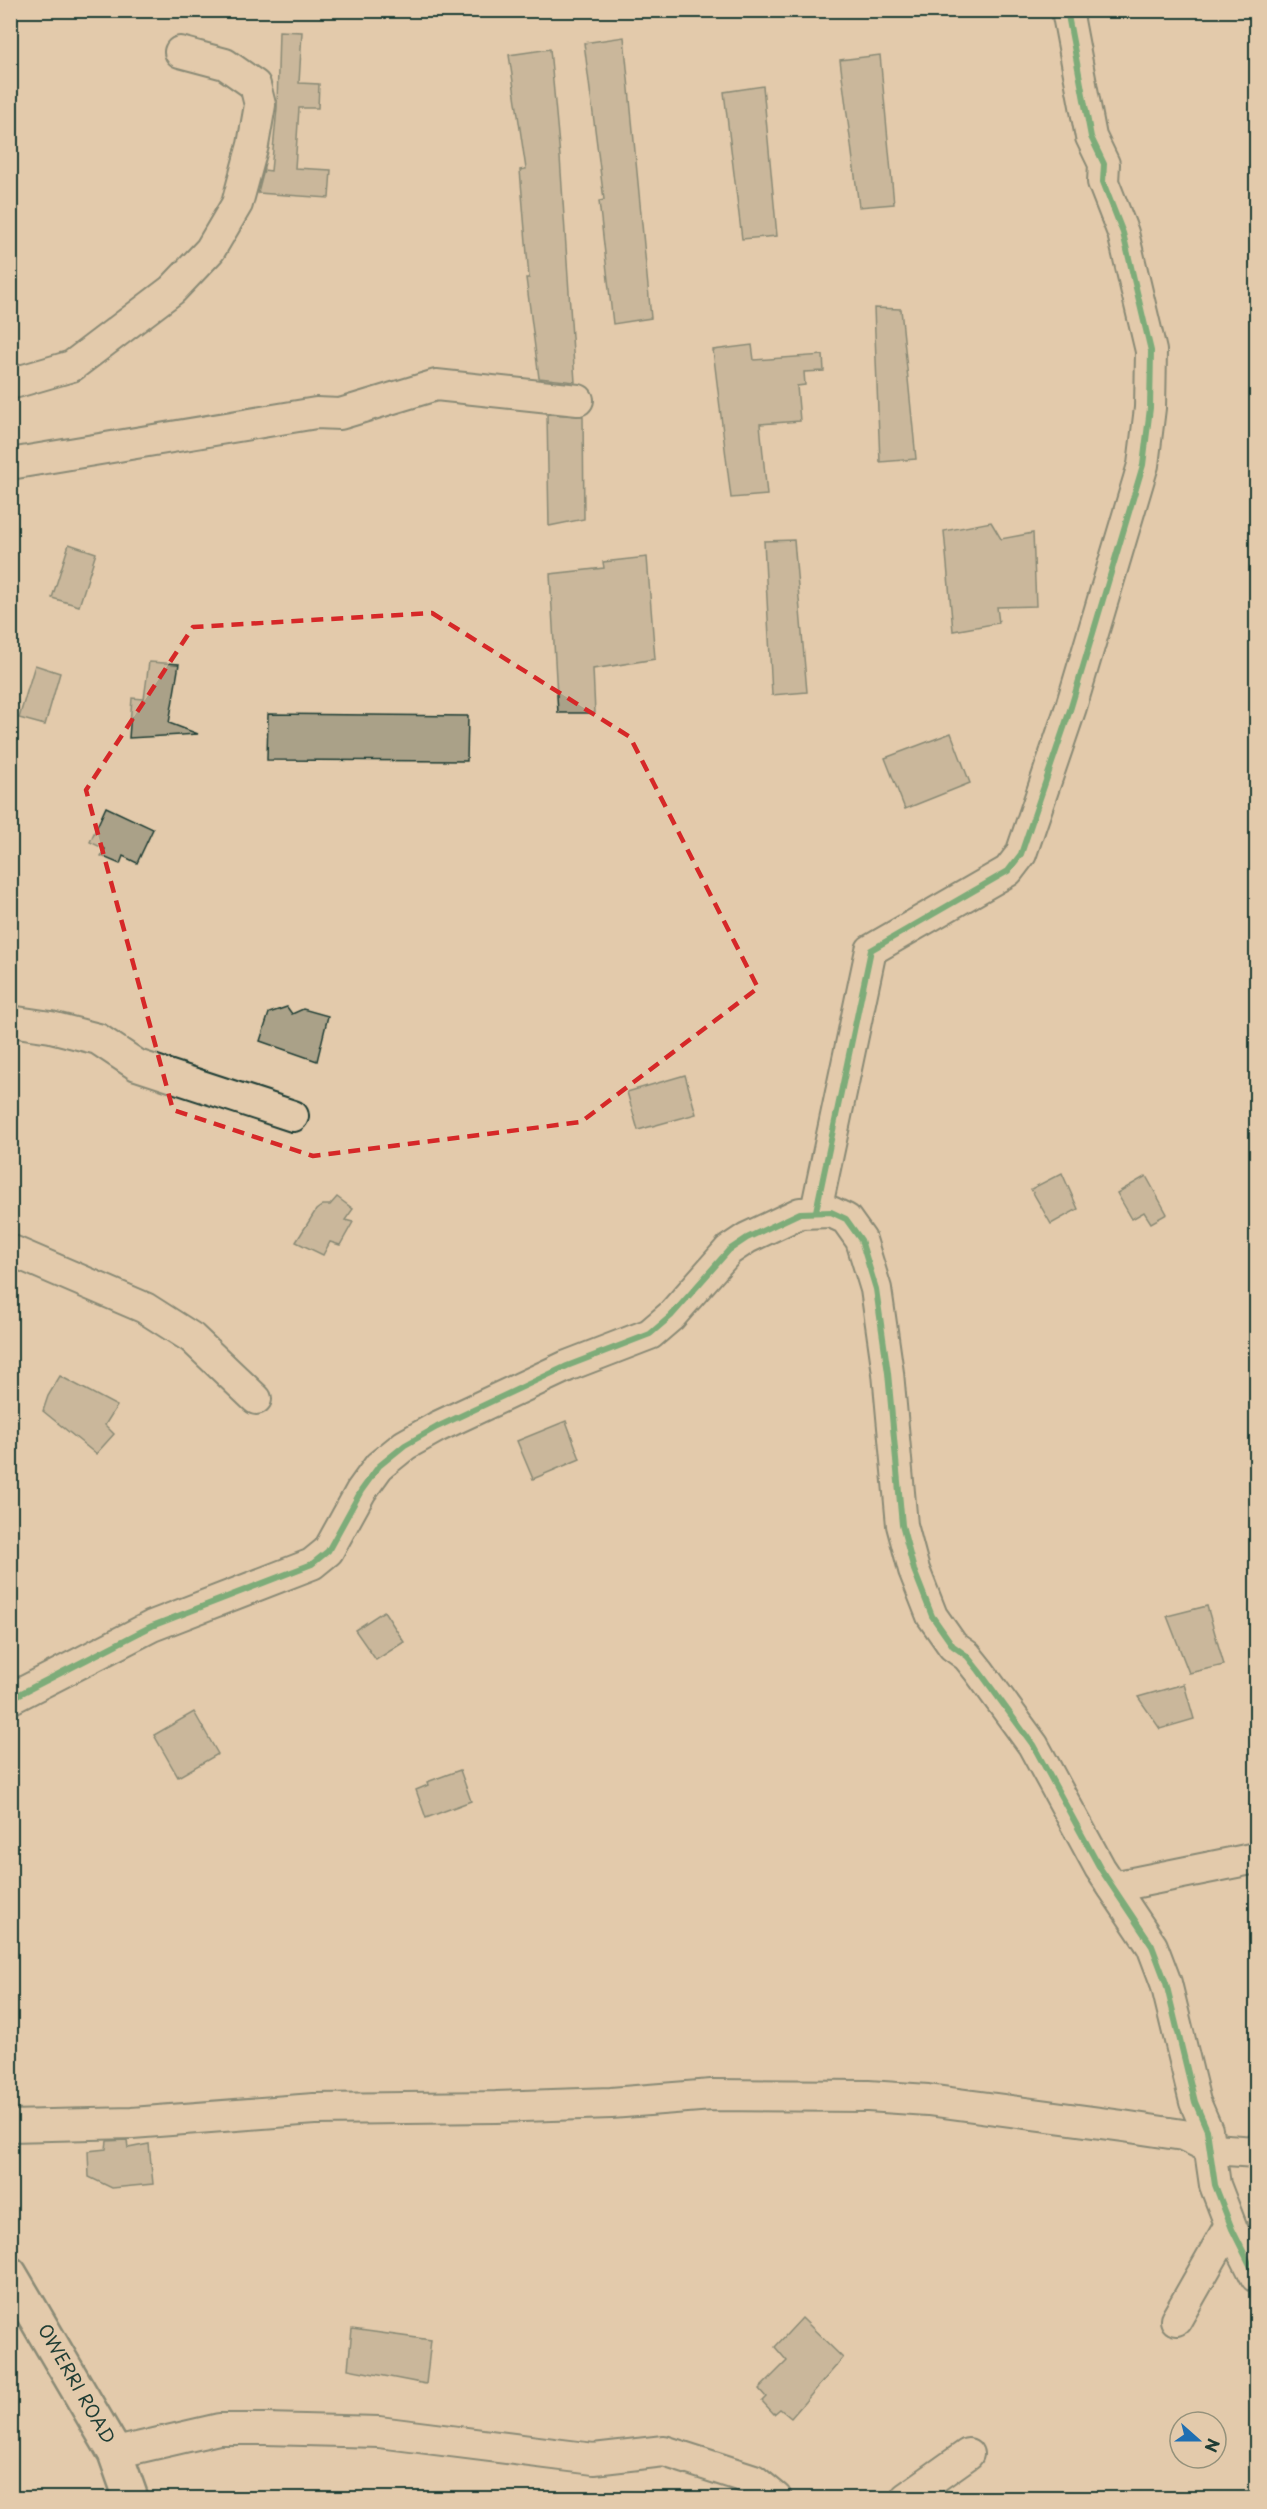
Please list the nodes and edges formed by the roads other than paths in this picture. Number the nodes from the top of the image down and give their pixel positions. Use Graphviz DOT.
graph roads {
  1 [pos="1067,10"];
  2 [pos="180,52"];
  3 [pos="10,384"];
  4 [pos="578,400"];
  5 [pos="10,464"];
  6 [pos="10,1021"];
  7 [pos="293,1116"];
  8 [pos="816,1211"];
  9 [pos="10,1250"];
  10 [pos="256,1399"];
  11 [pos="10,1699"];
  12 [pos="1257,1858"];
  13 [pos="1113,1887"];
  14 [pos="10,2126"];
  15 [pos="1201,2138"];
  16 [pos="1257,2152"];
  17 [pos="1230,2225"];
  18 [pos="10,2274"];
  19 [pos="1257,2277"];
  20 [pos="1176,2320"];
  21 [pos="115,2452"];
  22 [pos="968,2454"];
  23 [pos="131,2499"];
  24 [pos="776,2499"];
  25 [pos="906,2499"];
  1 -- 8 [label="street"];
  2 -- 3 [label="street"];
  4 -- 5 [label="street"];
  6 -- 7 [label="street"];
  8 -- 11 [label="street"];
  8 -- 13 [label="street"];
  9 -- 10 [label="street"];
  12 -- 13 [label="street"];
  13 -- 15 [label="street"];
  14 -- 15 [label="street"];
  15 -- 16 [label="street"];
  15 -- 17 [label="street"];
  17 -- 19 [label="street"];
  17 -- 20 [label="street"];
  18 -- 21 [label="main road, OWERRI ROAD"];
  21 -- 23 [label="main road, OWERRI ROAD"];
  21 -- 24 [label="street"];
  22 -- 25 [label="street"];
}
